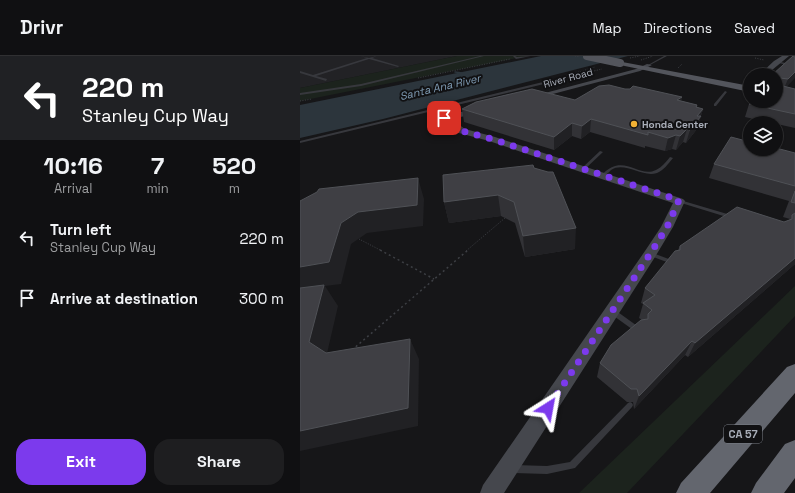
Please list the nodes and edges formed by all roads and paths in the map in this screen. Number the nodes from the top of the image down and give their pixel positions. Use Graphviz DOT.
graph roads {
  1 [pos="362,56"];
  2 [pos="376,56"];
  3 [pos="483,56"];
  4 [pos="514,56"];
  5 [pos="530,56"];
  6 [pos="587,56"];
  7 [pos="604,56"];
  8 [pos="654,56"];
  9 [pos="666,56"];
  10 [pos="786,56"];
  11 [pos="370,58"];
  12 [pos="755,58"];
  13 [pos="639,59"];
  14 [pos="625,60"];
  15 [pos="764,60"];
  16 [pos="776,62"];
  17 [pos="682,64"];
  18 [pos="398,66"];
  19 [pos="600,66"];
  20 [pos="647,66"];
  21 [pos="795,66"];
  22 [pos="606,68"];
  23 [pos="678,68"];
  24 [pos="770,68"];
  25 [pos="300,72"];
  26 [pos="314,76"];
  27 [pos="326,80"];
  28 [pos="543,83"];
  29 [pos="743,84"];
  30 [pos="743,87"];
  31 [pos="726,92"];
  32 [pos="300,94"];
  33 [pos="521,100"];
  34 [pos="715,105"];
  35 [pos="490,107"];
  36 [pos="300,142"];
  37 [pos="601,152"];
  38 [pos="671,158"];
  39 [pos="583,169"];
  40 [pos="603,176"];
  41 [pos="679,200"];
  42 [pos="505,218"];
  43 [pos="737,218"];
  44 [pos="359,239"];
  45 [pos="650,254"];
  46 [pos="672,263"];
  47 [pos="434,279"];
  48 [pos="612,312"];
  49 [pos="640,331"];
  50 [pos="349,352"];
  51 [pos="795,375"];
  52 [pos="630,405"];
  53 [pos="795,454"];
  54 [pos="507,469"];
  55 [pos="491,493"];
  56 [pos="691,493"];
  57 [pos="766,493"];
  1 -- 11 [label="lane"];
  2 -- 11 [label="lane"];
  3 -- 32 [label="lane"];
  4 -- 5 [label="lane"];
  6 -- 14 [label="main road, bridge"];
  7 -- 14 [label="main road"];
  8 -- 13 [label="path"];
  9 -- 20 [label="lane"];
  10 -- 16 [label="main road"];
  11 -- 18 [label="lane"];
  11 -- 26 [label="lane"];
  12 -- 15 [label="path"];
  13 -- 14 [label="main road"];
  13 -- 14 [label="path"];
  13 -- 20 [label="main road"];
  14 -- 20 [label="main road"];
  16 -- 21 [label="lane"];
  16 -- 24 [label="main road"];
  17 -- 23 [label="path"];
  19 -- 28 [label="path"];
  20 -- 29 [label="main road"];
  20 -- 30 [label="main road"];
  20 -- 33 [label="main road, River Road"];
  22 -- 28 [label="path"];
  25 -- 26 [label="lane"];
  26 -- 27 [label="lane"];
  28 -- 36 [label="lane"];
  31 -- 34 [label="lane"];
  35 -- 39 [label="main road"];
  37 -- 39 [label="lane"];
  38 -- 40 [label="lane"];
  39 -- 40 [label="main road"];
  40 -- 41 [label="main road"];
  41 -- 43 [label="lane"];
  41 -- 45 [label="main road"];
  42 -- 47 [label="path"];
  44 -- 47 [label="path"];
  45 -- 46 [label="lane"];
  45 -- 48 [label="main road"];
  47 -- 50 [label="path"];
  48 -- 49 [label="lane"];
  48 -- 54 [label="main road"];
  51 -- 56 [label="highway, CA 57"];
  52 -- 54 [label="lane"];
  53 -- 57 [label="highway"];
  54 -- 55 [label="main road"];
}
